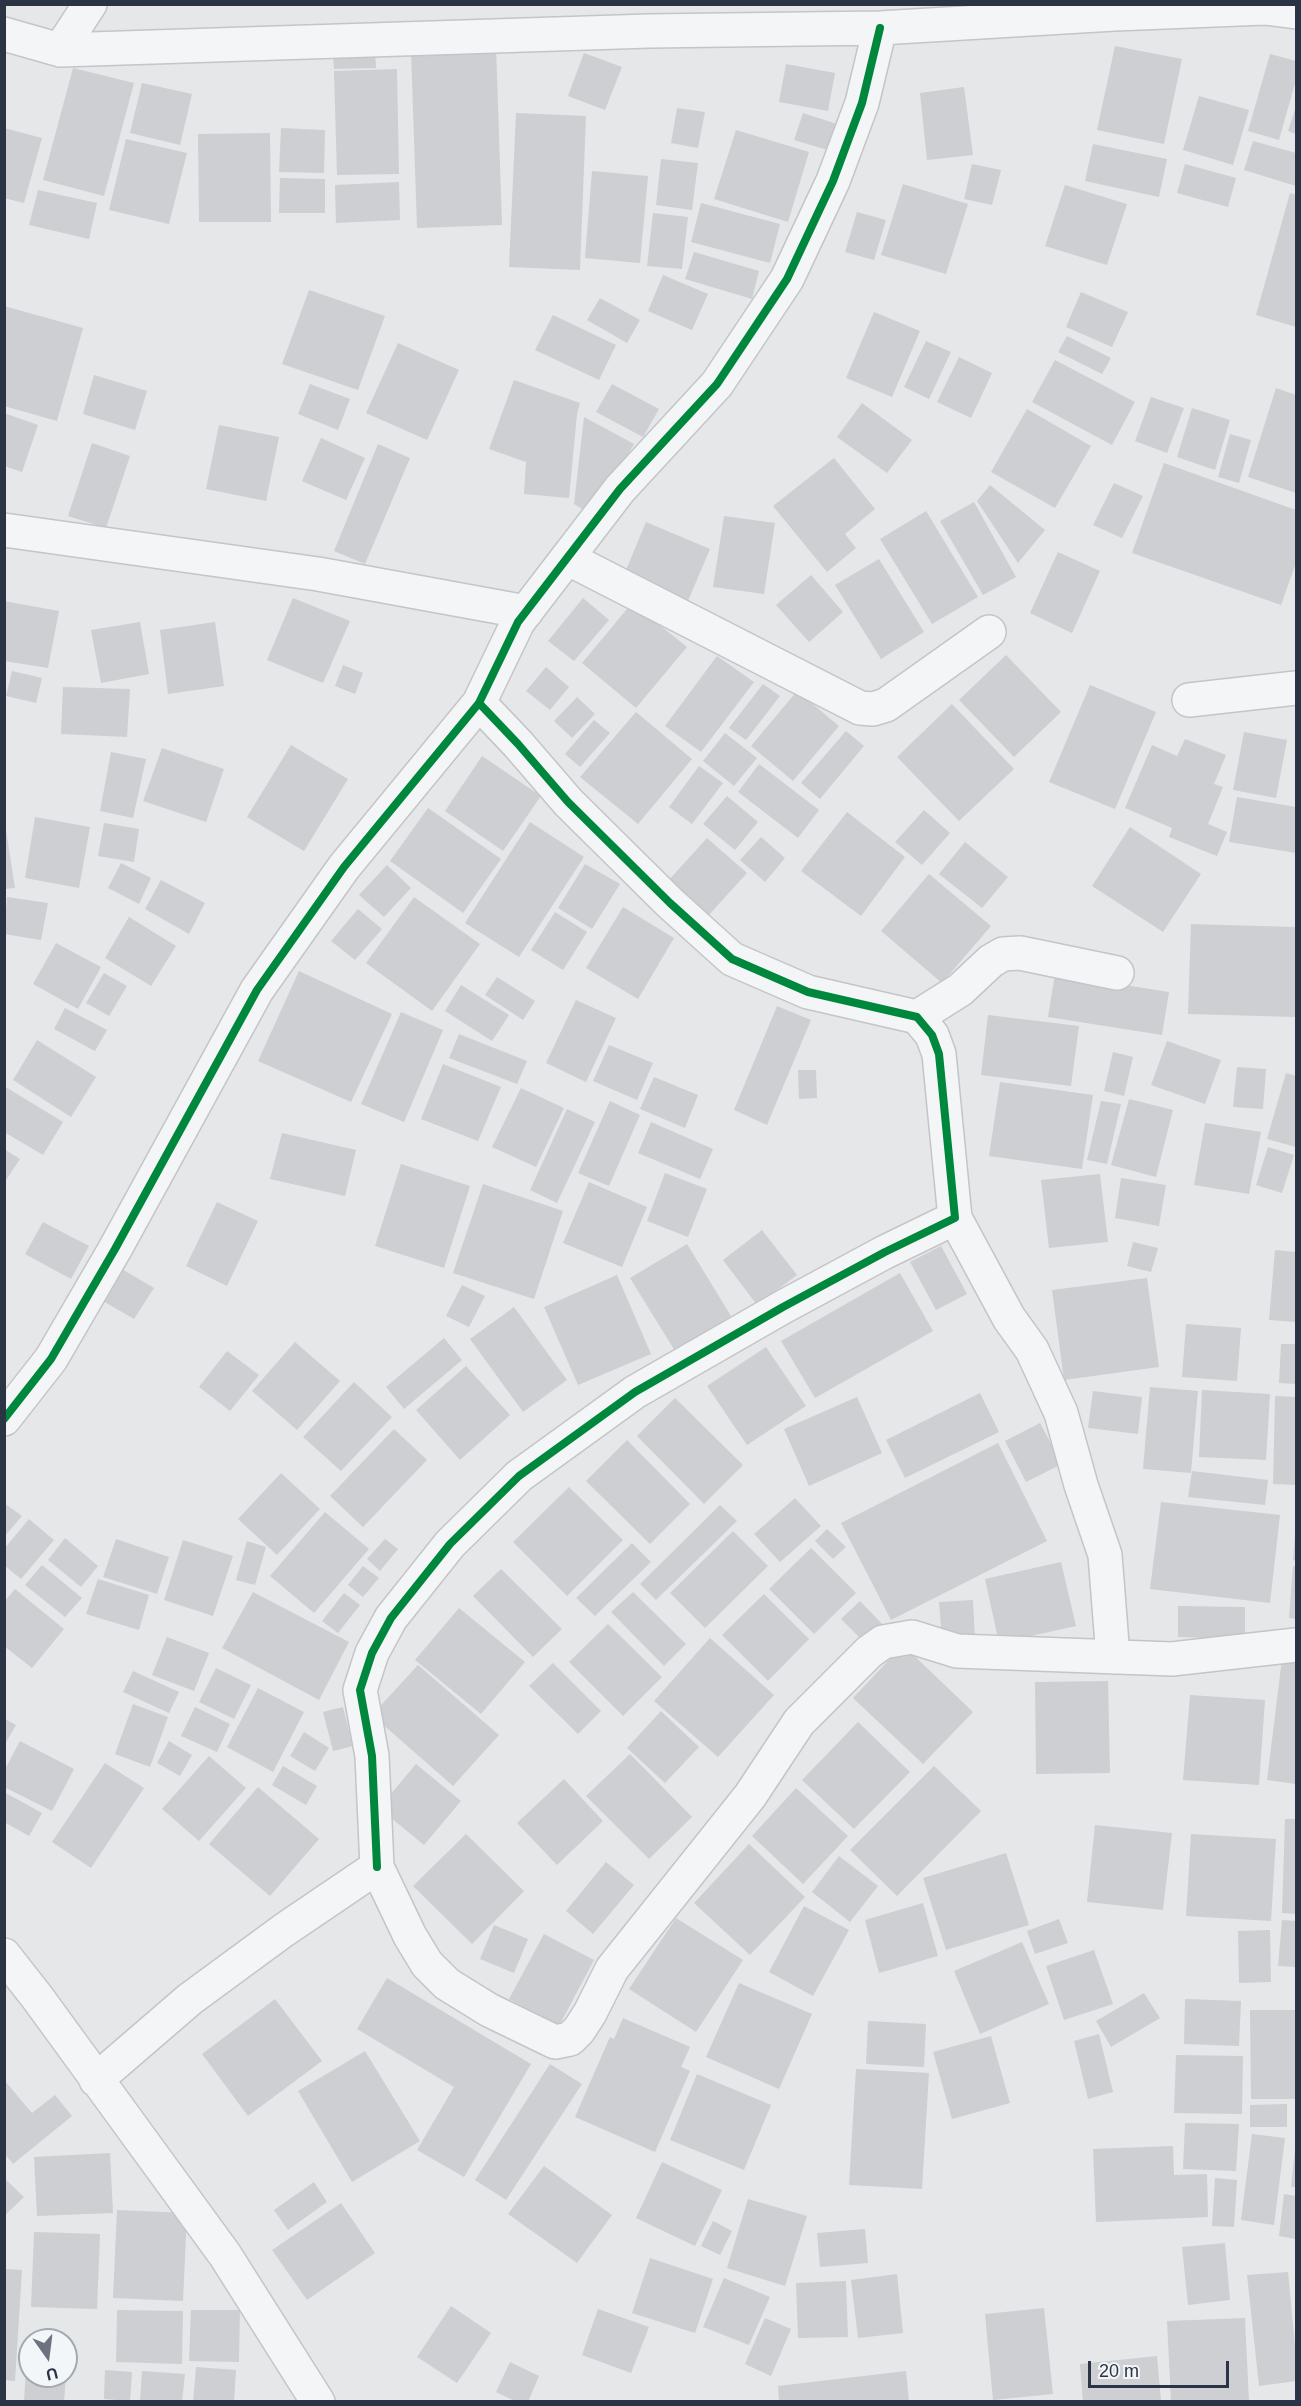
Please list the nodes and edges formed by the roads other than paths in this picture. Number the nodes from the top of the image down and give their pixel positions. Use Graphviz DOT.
graph roads {
  1 [pos="90,4"];
  2 [pos="1296,12"];
  3 [pos="880,28"];
  4 [pos="4,34"];
  5 [pos="60,50"];
  6 [pos="4,530"];
  7 [pos="567,558"];
  8 [pos="526,612"];
  9 [pos="989,632"];
  10 [pos="1296,687"];
  11 [pos="1189,700"];
  12 [pos="479,703"];
  13 [pos="1117,973"];
  14 [pos="917,1017"];
  15 [pos="955,1218"];
  16 [pos="4,1419"];
  17 [pos="1296,1645"];
  18 [pos="1113,1657"];
  19 [pos="377,1867"];
  20 [pos="4,1955"];
  21 [pos="96,2080"];
  22 [pos="318,2402"];
  1 -- 5 [label="street"];
  2 -- 3 [label="street"];
  3 -- 5 [label="street"];
  3 -- 7 [label="street"];
  4 -- 5 [label="street"];
  6 -- 8 [label="street"];
  7 -- 8 [label="street"];
  7 -- 9 [label="street"];
  8 -- 12 [label="street"];
  10 -- 11 [label="street"];
  12 -- 14 [label="street"];
  12 -- 16 [label="street"];
  13 -- 14 [label="street"];
  14 -- 15 [label="street"];
  15 -- 18 [label="street"];
  15 -- 19 [label="street"];
  17 -- 18 [label="street"];
  18 -- 19 [label="street"];
  19 -- 21 [label="street"];
  20 -- 21 [label="street"];
  21 -- 22 [label="street"];
}
